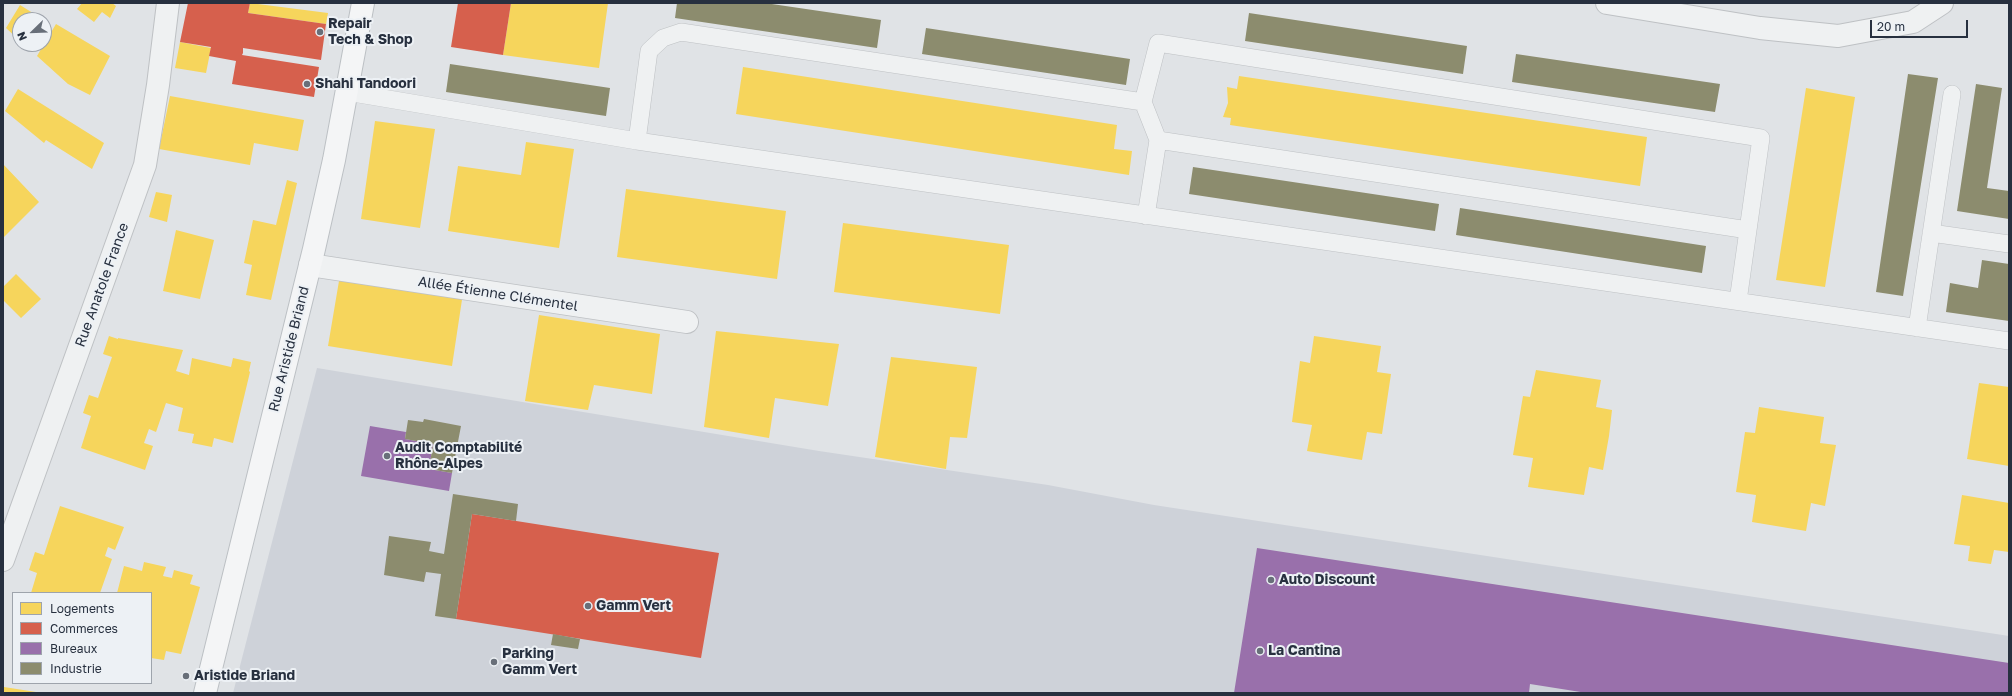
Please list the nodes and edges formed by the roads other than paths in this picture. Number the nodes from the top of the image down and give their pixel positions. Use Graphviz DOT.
graph roads {
  1 [pos="168,3"];
  2 [pos="363,3"];
  3 [pos="1607,3"];
  4 [pos="1942,3"];
  5 [pos="347,92"];
  6 [pos="1952,94"];
  7 [pos="1143,102"];
  8 [pos="1158,140"];
  9 [pos="637,141"];
  10 [pos="1146,216"];
  11 [pos="1748,230"];
  12 [pos="1931,232"];
  13 [pos="2009,244"];
  14 [pos="310,265"];
  15 [pos="1738,301"];
  16 [pos="687,322"];
  17 [pos="1917,328"];
  18 [pos="2009,341"];
  19 [pos="3,560"];
  20 [pos="205,693"];
  1 -- 19 [label="street, Rue Anatole France"];
  2 -- 5 [label="main road, Rue Aristide Briand"];
  3 -- 4 [label="street"];
  5 -- 9 [label="lane"];
  5 -- 14 [label="main road, Rue Aristide Briand"];
  6 -- 12 [label="lane"];
  7 -- 8 [label="lane"];
  7 -- 9 [label="lane"];
  7 -- 11 [label="lane"];
  8 -- 10 [label="lane"];
  8 -- 11 [label="lane"];
  9 -- 10 [label="lane"];
  10 -- 15 [label="lane"];
  11 -- 15 [label="lane"];
  12 -- 13 [label="lane"];
  12 -- 17 [label="lane"];
  14 -- 16 [label="street, Allée Étienne Clémentel"];
  14 -- 20 [label="main road, Rue Aristide Briand"];
  15 -- 17 [label="lane"];
  17 -- 18 [label="lane"];
}
